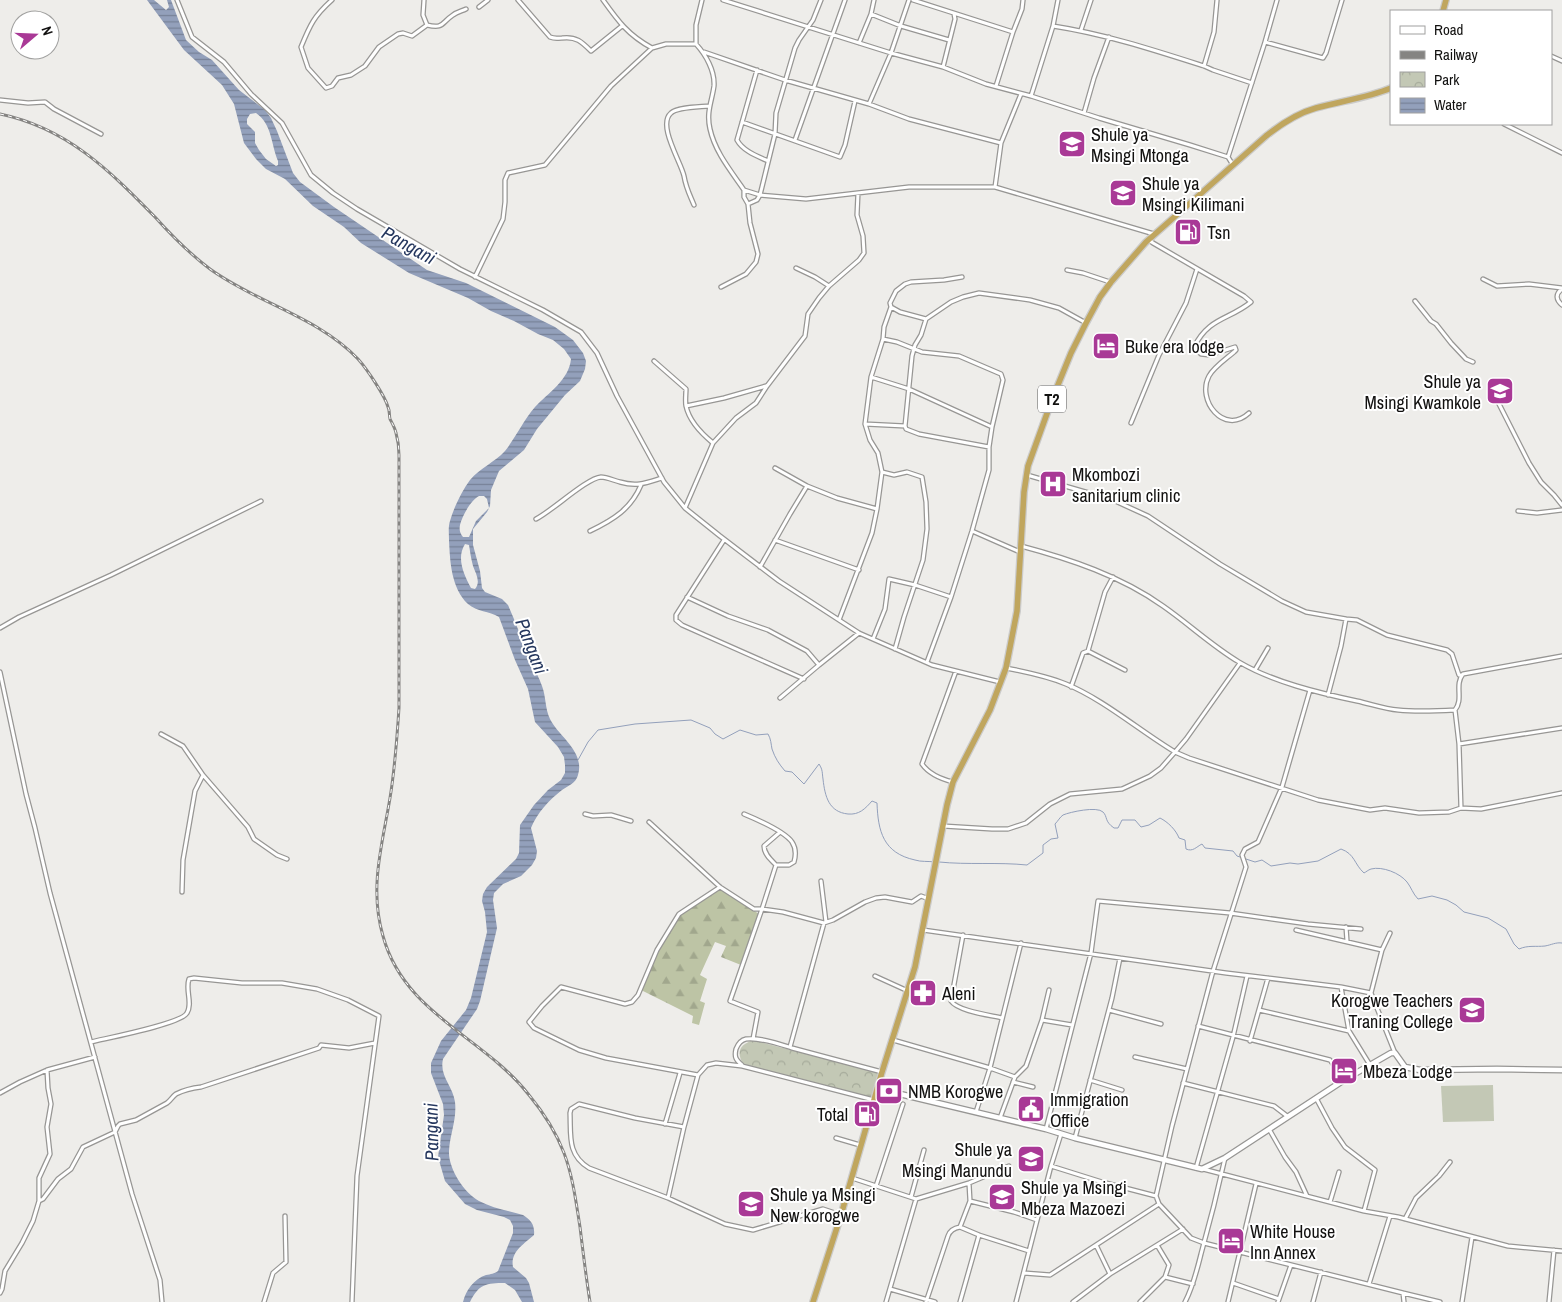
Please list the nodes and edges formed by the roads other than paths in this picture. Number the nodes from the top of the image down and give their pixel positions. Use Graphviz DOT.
graph roads {
  1 [pos="177,0"];
  2 [pos="332,0"];
  3 [pos="424,0"];
  4 [pos="488,0"];
  5 [pos="518,0"];
  6 [pos="603,0"];
  7 [pos="702,0"];
  8 [pos="723,0"];
  9 [pos="821,0"];
  10 [pos="845,0"];
  11 [pos="874,0"];
  12 [pos="909,0"];
  13 [pos="913,0"];
  14 [pos="1023,0"];
  15 [pos="1058,0"];
  16 [pos="1091,0"];
  17 [pos="1217,0"];
  18 [pos="1277,0"];
  19 [pos="1342,0"];
  20 [pos="479,7"];
  21 [pos="466,9"];
  22 [pos="870,14"];
  23 [pos="954,14"];
  24 [pos="427,25"];
  25 [pos="622,26"];
  26 [pos="901,26"];
  27 [pos="1053,26"];
  28 [pos="808,27"];
  29 [pos="1081,30"];
  30 [pos="1013,32"];
  31 [pos="833,35"];
  32 [pos="1109,37"];
  33 [pos="949,40"];
  34 [pos="1265,42"];
  35 [pos="859,43"];
  36 [pos="696,44"];
  37 [pos="652,48"];
  38 [pos="703,52"];
  39 [pos="891,53"];
  40 [pos="1204,66"];
  41 [pos="943,67"];
  42 [pos="757,70"];
  43 [pos="785,80"];
  44 [pos="1252,83"];
  45 [pos="996,86"];
  46 [pos="814,88"];
  47 [pos="1390,88"];
  48 [pos="1021,94"];
  49 [pos="1031,96"];
  50 [pos="0,100"];
  51 [pos="855,101"];
  52 [pos="869,104"];
  53 [pos="709,106"];
  54 [pos="1084,113"];
  55 [pos="742,122"];
  56 [pos="1506,125"];
  57 [pos="101,134"];
  58 [pos="774,134"];
  59 [pos="795,140"];
  60 [pos="1002,143"];
  61 [pos="1562,153"];
  62 [pos="1228,157"];
  63 [pos="768,161"];
  64 [pos="1233,165"];
  65 [pos="995,187"];
  66 [pos="744,190"];
  67 [pos="858,193"];
  68 [pos="760,195"];
  69 [pos="748,204"];
  70 [pos="694,205"];
  71 [pos="1154,234"];
  72 [pos="1149,239"];
  73 [pos="796,268"];
  74 [pos="1197,269"];
  75 [pos="1067,270"];
  76 [pos="962,276"];
  77 [pos="475,277"];
  78 [pos="1482,279"];
  79 [pos="1111,282"];
  80 [pos="829,286"];
  81 [pos="721,287"];
  82 [pos="1562,289"];
  83 [pos="1415,301"];
  84 [pos="1562,305"];
  85 [pos="891,307"];
  86 [pos="926,319"];
  87 [pos="1086,323"];
  88 [pos="883,339"];
  89 [pos="914,349"];
  90 [pos="654,360"];
  91 [pos="1473,362"];
  92 [pos="871,378"];
  93 [pos="767,386"];
  94 [pos="909,389"];
  95 [pos="1498,402"];
  96 [pos="686,406"];
  97 [pos="1249,413"];
  98 [pos="1130,422"];
  99 [pos="865,424"];
  100 [pos="905,426"];
  101 [pos="992,427"];
  102 [pos="712,443"];
  103 [pos="989,447"];
  104 [pos="775,468"];
  105 [pos="882,472"];
  106 [pos="1027,475"];
  107 [pos="662,478"];
  108 [pos="641,485"];
  109 [pos="807,486"];
  110 [pos="261,501"];
  111 [pos="1562,506"];
  112 [pos="685,508"];
  113 [pos="877,509"];
  114 [pos="1562,510"];
  115 [pos="1518,511"];
  116 [pos="536,519"];
  117 [pos="590,531"];
  118 [pos="972,531"];
  119 [pos="724,540"];
  120 [pos="775,540"];
  121 [pos="1020,549"];
  122 [pos="760,567"];
  123 [pos="859,570"];
  124 [pos="1113,577"];
  125 [pos="915,584"];
  126 [pos="687,597"];
  127 [pos="951,597"];
  128 [pos="839,620"];
  129 [pos="1346,620"];
  130 [pos="0,628"];
  131 [pos="859,633"];
  132 [pos="873,639"];
  133 [pos="1268,648"];
  134 [pos="895,649"];
  135 [pos="1088,651"];
  136 [pos="1562,656"];
  137 [pos="926,662"];
  138 [pos="1240,662"];
  139 [pos="819,664"];
  140 [pos="1006,668"];
  141 [pos="1125,670"];
  142 [pos="1255,670"];
  143 [pos="956,671"];
  144 [pos="0,672"];
  145 [pos="1463,674"];
  146 [pos="804,679"];
  147 [pos="1001,683"];
  148 [pos="1071,687"];
  149 [pos="1310,690"];
  150 [pos="1328,695"];
  151 [pos="780,698"];
  152 [pos="1455,710"];
  153 [pos="1562,728"];
  154 [pos="161,734"];
  155 [pos="1459,744"];
  156 [pos="1175,752"];
  157 [pos="203,775"];
  158 [pos="953,782"];
  159 [pos="1282,787"];
  160 [pos="1562,793"];
  161 [pos="1461,808"];
  162 [pos="585,814"];
  163 [pos="744,814"];
  164 [pos="631,821"];
  165 [pos="649,822"];
  166 [pos="943,826"];
  167 [pos="779,833"];
  168 [pos="287,859"];
  169 [pos="776,865"];
  170 [pos="821,881"];
  171 [pos="720,887"];
  172 [pos="182,892"];
  173 [pos="929,899"];
  174 [pos="762,909"];
  175 [pos="1230,914"];
  176 [pos="825,922"];
  177 [pos="1346,927"];
  178 [pos="1360,929"];
  179 [pos="922,930"];
  180 [pos="1296,930"];
  181 [pos="1390,933"];
  182 [pos="963,935"];
  183 [pos="1347,941"];
  184 [pos="1021,943"];
  185 [pos="1382,950"];
  186 [pos="1091,954"];
  187 [pos="1120,958"];
  188 [pos="1212,971"];
  189 [pos="875,976"];
  190 [pos="1247,976"];
  191 [pos="1268,978"];
  192 [pos="1341,987"];
  193 [pos="1049,990"];
  194 [pos="908,991"];
  195 [pos="1372,993"];
  196 [pos="1109,1010"];
  197 [pos="1260,1010"];
  198 [pos="1002,1018"];
  199 [pos="1042,1020"];
  200 [pos="1161,1024"];
  201 [pos="1072,1025"];
  202 [pos="1198,1026"];
  203 [pos="1349,1031"];
  204 [pos="1233,1036"];
  205 [pos="753,1039"];
  206 [pos="892,1040"];
  207 [pos="1250,1041"];
  208 [pos="91,1042"];
  209 [pos="375,1043"];
  210 [pos="790,1047"];
  211 [pos="1395,1054"];
  212 [pos="1135,1056"];
  213 [pos="95,1057"];
  214 [pos="1370,1064"];
  215 [pos="742,1066"];
  216 [pos="990,1068"];
  217 [pos="1187,1069"];
  218 [pos="47,1070"];
  219 [pos="1562,1070"];
  220 [pos="882,1072"];
  221 [pos="680,1073"];
  222 [pos="698,1075"];
  223 [pos="1015,1077"];
  224 [pos="1090,1080"];
  225 [pos="1344,1080"];
  226 [pos="1013,1082"];
  227 [pos="1183,1083"];
  228 [pos="878,1087"];
  229 [pos="1033,1087"];
  230 [pos="1122,1090"];
  231 [pos="0,1092"];
  232 [pos="1217,1092"];
  233 [pos="1316,1098"];
  234 [pos="874,1100"];
  235 [pos="904,1104"];
  236 [pos="976,1112"];
  237 [pos="1287,1116"];
  238 [pos="1000,1118"];
  239 [pos="665,1124"];
  240 [pos="684,1127"];
  241 [pos="1046,1129"];
  242 [pos="1269,1129"];
  243 [pos="115,1132"];
  244 [pos="1061,1134"];
  245 [pos="836,1138"];
  246 [pos="1075,1138"];
  247 [pos="860,1145"];
  248 [pos="924,1150"];
  249 [pos="1226,1158"];
  250 [pos="1164,1160"];
  251 [pos="1450,1162"];
  252 [pos="1009,1166"];
  253 [pos="1052,1166"];
  254 [pos="1196,1168"];
  255 [pos="1202,1169"];
  256 [pos="1339,1172"];
  257 [pos="1222,1174"];
  258 [pos="851,1178"];
  259 [pos="969,1183"];
  260 [pos="1256,1184"];
  261 [pos="876,1186"];
  262 [pos="1156,1196"];
  263 [pos="1307,1196"];
  264 [pos="668,1198"];
  265 [pos="914,1198"];
  266 [pos="39,1201"];
  267 [pos="970,1202"];
  268 [pos="1330,1202"];
  269 [pos="1159,1204"];
  270 [pos="1364,1211"];
  271 [pos="841,1214"];
  272 [pos="285,1216"];
  273 [pos="1390,1216"];
  274 [pos="1405,1219"];
  275 [pos="1038,1220"];
  276 [pos="960,1228"];
  277 [pos="1182,1229"];
  278 [pos="979,1235"];
  279 [pos="1472,1237"];
  280 [pos="1157,1244"];
  281 [pos="1204,1244"];
  282 [pos="1096,1245"];
  283 [pos="1554,1250"];
  284 [pos="1029,1251"];
  285 [pos="1562,1251"];
  286 [pos="1240,1252"];
  287 [pos="1291,1265"];
  288 [pos="1321,1272"];
  289 [pos="1024,1273"];
  290 [pos="1110,1274"];
  291 [pos="1165,1277"];
  292 [pos="1233,1283"];
  293 [pos="1193,1284"];
  294 [pos="1369,1284"];
  295 [pos="890,1289"];
  296 [pos="0,1293"];
  297 [pos="1403,1293"];
  298 [pos="1278,1300"];
  299 [pos="926,1301"];
  300 [pos="162,1302"];
  301 [pos="264,1302"];
  302 [pos="352,1302"];
  303 [pos="813,1302"];
  304 [pos="886,1302"];
  305 [pos="935,1302"];
  306 [pos="960,1302"];
  307 [pos="1016,1302"];
  308 [pos="1073,1302"];
  309 [pos="1140,1302"];
  310 [pos="1185,1302"];
  311 [pos="1228,1302"];
  312 [pos="1313,1302"];
  313 [pos="1404,1302"];
  314 [pos="1440,1302"];
  315 [pos="1462,1302"];
  316 [pos="1550,1302"];
  1 -- 77 [label="street"];
  2 -- 24 [label="street"];
  3 -- 24 [label="street"];
  4 -- 20 [label="street"];
  5 -- 25 [label="street"];
  6 -- 25 [label="street"];
  7 -- 36 [label="street"];
  8 -- 28 [label="street"];
  9 -- 28 [label="street"];
  10 -- 31 [label="street"];
  11 -- 22 [label="street"];
  12 -- 26 [label="street"];
  13 -- 23 [label="street"];
  14 -- 30 [label="street"];
  15 -- 27 [label="street"];
  16 -- 29 [label="street"];
  17 -- 40 [label="street"];
  18 -- 34 [label="street"];
  19 -- 34 [label="street"];
  21 -- 24 [label="street"];
  22 -- 26 [label="street"];
  22 -- 35 [label="street"];
  23 -- 30 [label="street"];
  23 -- 33 [label="street"];
  25 -- 37 [label="street"];
  26 -- 33 [label="street"];
  26 -- 39 [label="street"];
  27 -- 29 [label="street"];
  27 -- 49 [label="street"];
  28 -- 31 [label="street"];
  28 -- 43 [label="street"];
  29 -- 32 [label="street"];
  30 -- 45 [label="street"];
  31 -- 35 [label="street"];
  31 -- 46 [label="street"];
  32 -- 40 [label="street"];
  32 -- 54 [label="street"];
  33 -- 41 [label="street"];
  34 -- 44 [label="street"];
  35 -- 39 [label="street"];
  36 -- 37 [label="street"];
  36 -- 38 [label="street"];
  37 -- 77 [label="street"];
  38 -- 42 [label="street"];
  38 -- 53 [label="street"];
  39 -- 41 [label="street"];
  39 -- 52 [label="street"];
  40 -- 44 [label="street"];
  41 -- 45 [label="street"];
  42 -- 43 [label="street"];
  42 -- 55 [label="street"];
  43 -- 46 [label="street"];
  43 -- 58 [label="street"];
  44 -- 62 [label="street"];
  45 -- 48 [label="street"];
  46 -- 51 [label="street"];
  46 -- 59 [label="street"];
  47 -- 64 [label="highway, T2"];
  48 -- 49 [label="street"];
  48 -- 60 [label="street"];
  49 -- 54 [label="street"];
  50 -- 57 [label="street"];
  51 -- 52 [label="street"];
  51 -- 59 [label="street"];
  52 -- 60 [label="street"];
  53 -- 66 [label="street"];
  53 -- 70 [label="street"];
  54 -- 62 [label="street"];
  55 -- 58 [label="street"];
  55 -- 63 [label="street"];
  56 -- 61 [label="street"];
  58 -- 59 [label="street"];
  58 -- 63 [label="street"];
  60 -- 65 [label="street"];
  62 -- 64 [label="street"];
  63 -- 68 [label="street"];
  64 -- 71 [label="highway, T2"];
  65 -- 67 [label="street"];
  65 -- 71 [label="street"];
  66 -- 68 [label="street"];
  66 -- 69 [label="street"];
  67 -- 68 [label="street"];
  67 -- 80 [label="street"];
  68 -- 69 [label="street"];
  69 -- 81 [label="street"];
  71 -- 72 [label="highway, T2"];
  72 -- 74 [label="street"];
  72 -- 79 [label="highway, T2"];
  73 -- 80 [label="street"];
  74 -- 97 [label="street"];
  74 -- 98 [label="street"];
  75 -- 79 [label="street"];
  76 -- 85 [label="street"];
  77 -- 107 [label="street"];
  78 -- 82 [label="street"];
  79 -- 87 [label="highway, T2"];
  80 -- 93 [label="street"];
  82 -- 84 [label="street"];
  83 -- 91 [label="street"];
  85 -- 86 [label="street"];
  85 -- 88 [label="street"];
  86 -- 87 [label="street"];
  86 -- 89 [label="street"];
  87 -- 106 [label="highway, T2"];
  88 -- 89 [label="street"];
  88 -- 92 [label="street"];
  89 -- 94 [label="street"];
  89 -- 101 [label="street"];
  90 -- 96 [label="street"];
  92 -- 94 [label="street"];
  92 -- 99 [label="street"];
  93 -- 96 [label="street"];
  93 -- 102 [label="street"];
  94 -- 100 [label="street"];
  94 -- 101 [label="street"];
  95 -- 111 [label="street"];
  96 -- 102 [label="street"];
  99 -- 100 [label="street"];
  99 -- 105 [label="street"];
  100 -- 103 [label="street"];
  101 -- 103 [label="street"];
  102 -- 112 [label="street"];
  103 -- 118 [label="street"];
  104 -- 109 [label="street"];
  105 -- 113 [label="street"];
  105 -- 125 [label="street"];
  106 -- 121 [label="highway, T2"];
  106 -- 129 [label="street"];
  107 -- 108 [label="street"];
  107 -- 112 [label="street"];
  108 -- 116 [label="street"];
  108 -- 117 [label="street"];
  109 -- 113 [label="street"];
  109 -- 120 [label="street"];
  110 -- 130 [label="street"];
  112 -- 119 [label="street"];
  113 -- 123 [label="street"];
  114 -- 115 [label="street"];
  118 -- 121 [label="street"];
  118 -- 127 [label="street"];
  119 -- 122 [label="street"];
  119 -- 126 [label="street"];
  120 -- 122 [label="street"];
  120 -- 123 [label="street"];
  121 -- 124 [label="street"];
  121 -- 140 [label="highway, T2"];
  122 -- 128 [label="street"];
  123 -- 128 [label="street"];
  124 -- 135 [label="street"];
  124 -- 138 [label="street"];
  125 -- 127 [label="street"];
  125 -- 132 [label="street"];
  125 -- 134 [label="street"];
  126 -- 139 [label="street"];
  126 -- 146 [label="street"];
  127 -- 137 [label="street"];
  128 -- 131 [label="street"];
  129 -- 145 [label="street"];
  129 -- 150 [label="street"];
  131 -- 132 [label="street"];
  131 -- 139 [label="street"];
  132 -- 134 [label="street"];
  133 -- 142 [label="street"];
  134 -- 137 [label="street"];
  135 -- 141 [label="street"];
  135 -- 148 [label="street"];
  136 -- 145 [label="street"];
  137 -- 143 [label="street"];
  138 -- 142 [label="street"];
  138 -- 156 [label="street"];
  139 -- 146 [label="street"];
  140 -- 147 [label="highway, T2"];
  140 -- 148 [label="street"];
  142 -- 149 [label="street"];
  143 -- 147 [label="street"];
  143 -- 158 [label="street"];
  144 -- 208 [label="street"];
  145 -- 152 [label="street"];
  146 -- 151 [label="street"];
  147 -- 158 [label="highway, T2"];
  148 -- 156 [label="street"];
  149 -- 150 [label="street"];
  149 -- 159 [label="street"];
  150 -- 152 [label="street"];
  152 -- 155 [label="street"];
  153 -- 155 [label="street"];
  154 -- 157 [label="street"];
  155 -- 161 [label="street"];
  156 -- 159 [label="street"];
  156 -- 166 [label="street"];
  157 -- 168 [label="street"];
  157 -- 172 [label="street"];
  158 -- 166 [label="highway, T2"];
  159 -- 161 [label="street"];
  159 -- 175 [label="street"];
  160 -- 161 [label="street"];
  162 -- 164 [label="street"];
  163 -- 167 [label="street"];
  165 -- 171 [label="street"];
  166 -- 173 [label="highway, T2"];
  167 -- 169 [label="street"];
  167 -- 169 [label="street"];
  169 -- 174 [label="street"];
  170 -- 176 [label="street"];
  171 -- 174 [label="street"];
  171 -- 221 [label="street"];
  173 -- 176 [label="street"];
  173 -- 179 [label="highway, T2"];
  174 -- 176 [label="street"];
  174 -- 205 [label="street"];
  175 -- 177 [label="street"];
  175 -- 186 [label="street"];
  175 -- 188 [label="street"];
  176 -- 210 [label="street"];
  177 -- 178 [label="street"];
  177 -- 183 [label="street"];
  179 -- 182 [label="street"];
  179 -- 194 [label="highway, T2"];
  180 -- 183 [label="street"];
  181 -- 185 [label="street"];
  182 -- 184 [label="street"];
  182 -- 198 [label="street"];
  183 -- 185 [label="street"];
  184 -- 186 [label="street"];
  184 -- 198 [label="street"];
  185 -- 195 [label="street"];
  186 -- 187 [label="street"];
  186 -- 201 [label="street"];
  187 -- 188 [label="street"];
  187 -- 196 [label="street"];
  188 -- 190 [label="street"];
  188 -- 202 [label="street"];
  189 -- 194 [label="street"];
  190 -- 191 [label="street"];
  190 -- 204 [label="street"];
  191 -- 192 [label="street"];
  191 -- 197 [label="street"];
  192 -- 195 [label="street"];
  192 -- 203 [label="street"];
  193 -- 199 [label="street"];
  194 -- 206 [label="highway, T2"];
  195 -- 211 [label="street"];
  196 -- 200 [label="street"];
  196 -- 224 [label="street"];
  197 -- 203 [label="street"];
  197 -- 207 [label="street"];
  198 -- 216 [label="street"];
  199 -- 201 [label="street"];
  199 -- 223 [label="street"];
  201 -- 241 [label="street"];
  202 -- 204 [label="street"];
  202 -- 217 [label="street"];
  203 -- 214 [label="street"];
  204 -- 207 [label="street"];
  204 -- 232 [label="street"];
  205 -- 210 [label="street"];
  205 -- 215 [label="street"];
  206 -- 216 [label="street"];
  206 -- 220 [label="highway, T2"];
  207 -- 225 [label="street"];
  208 -- 209 [label="street"];
  208 -- 213 [label="street"];
  209 -- 243 [label="street"];
  209 -- 302 [label="street"];
  210 -- 220 [label="street"];
  211 -- 214 [label="street"];
  211 -- 219 [label="street"];
  212 -- 217 [label="street"];
  213 -- 218 [label="street"];
  213 -- 243 [label="street"];
  214 -- 225 [label="street"];
  215 -- 222 [label="street"];
  215 -- 234 [label="street"];
  216 -- 223 [label="street"];
  216 -- 236 [label="street"];
  217 -- 227 [label="street"];
  218 -- 231 [label="street"];
  218 -- 266 [label="street"];
  220 -- 228 [label="highway, T2"];
  221 -- 222 [label="street"];
  221 -- 239 [label="street"];
  222 -- 240 [label="street"];
  223 -- 226 [label="street"];
  224 -- 230 [label="street"];
  224 -- 246 [label="street"];
  225 -- 233 [label="street"];
  226 -- 229 [label="street"];
  226 -- 238 [label="street"];
  227 -- 232 [label="street"];
  227 -- 250 [label="street"];
  228 -- 234 [label="highway, T2"];
  228 -- 236 [label="street"];
  232 -- 237 [label="street"];
  232 -- 254 [label="street"];
  233 -- 237 [label="street"];
  233 -- 270 [label="street"];
  234 -- 247 [label="highway, T2"];
  235 -- 261 [label="street"];
  236 -- 238 [label="street"];
  237 -- 242 [label="street"];
  238 -- 241 [label="street"];
  239 -- 240 [label="street"];
  239 -- 264 [label="street"];
  240 -- 264 [label="street"];
  241 -- 244 [label="street"];
  242 -- 249 [label="street"];
  242 -- 263 [label="street"];
  243 -- 266 [label="street"];
  243 -- 300 [label="street"];
  244 -- 246 [label="street"];
  244 -- 253 [label="street"];
  245 -- 247 [label="street"];
  246 -- 250 [label="street"];
  247 -- 258 [label="highway, T2"];
  248 -- 265 [label="street"];
  249 -- 255 [label="street"];
  249 -- 257 [label="street"];
  250 -- 254 [label="street"];
  250 -- 262 [label="street"];
  251 -- 274 [label="street"];
  252 -- 259 [label="street"];
  253 -- 262 [label="street"];
  253 -- 275 [label="street"];
  254 -- 255 [label="street"];
  255 -- 257 [label="street"];
  256 -- 268 [label="street"];
  257 -- 260 [label="street"];
  257 -- 281 [label="street"];
  258 -- 261 [label="street"];
  258 -- 271 [label="highway, T2"];
  259 -- 265 [label="street"];
  259 -- 267 [label="street"];
  260 -- 263 [label="street"];
  260 -- 286 [label="street"];
  261 -- 265 [label="street"];
  262 -- 269 [label="street"];
  263 -- 268 [label="street"];
  264 -- 271 [label="street"];
  265 -- 295 [label="street"];
  266 -- 296 [label="street"];
  267 -- 275 [label="street"];
  267 -- 276 [label="street"];
  268 -- 270 [label="street"];
  269 -- 277 [label="street"];
  269 -- 282 [label="street"];
  270 -- 273 [label="street"];
  271 -- 303 [label="highway, T2"];
  272 -- 301 [label="street"];
  273 -- 274 [label="street"];
  273 -- 294 [label="street"];
  274 -- 279 [label="street"];
  275 -- 284 [label="street"];
  276 -- 278 [label="street"];
  276 -- 299 [label="street"];
  277 -- 280 [label="street"];
  277 -- 281 [label="street"];
  278 -- 284 [label="street"];
  278 -- 306 [label="street"];
  279 -- 283 [label="street"];
  279 -- 315 [label="street"];
  280 -- 290 [label="street"];
  280 -- 291 [label="street"];
  281 -- 286 [label="street"];
  281 -- 293 [label="street"];
  282 -- 289 [label="street"];
  282 -- 290 [label="street"];
  283 -- 285 [label="street"];
  283 -- 316 [label="street"];
  284 -- 289 [label="street"];
  286 -- 287 [label="street"];
  286 -- 292 [label="street"];
  287 -- 288 [label="street"];
  287 -- 298 [label="street"];
  288 -- 294 [label="street"];
  288 -- 312 [label="street"];
  289 -- 307 [label="street"];
  290 -- 308 [label="street"];
  291 -- 293 [label="street"];
  291 -- 309 [label="street"];
  292 -- 298 [label="street"];
  292 -- 311 [label="street"];
  293 -- 310 [label="street"];
  294 -- 297 [label="street"];
  295 -- 299 [label="street"];
  295 -- 304 [label="street"];
  297 -- 313 [label="street"];
  297 -- 314 [label="street"];
  299 -- 305 [label="street"];
}
